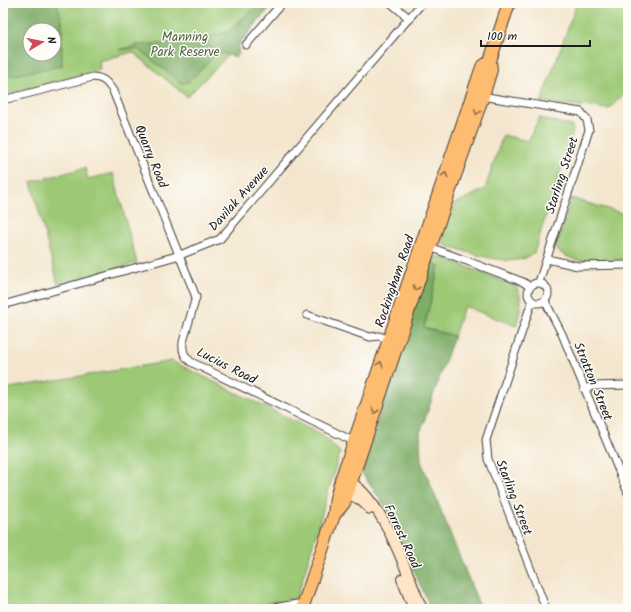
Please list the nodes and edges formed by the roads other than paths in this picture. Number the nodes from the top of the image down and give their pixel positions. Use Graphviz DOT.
graph roads {
  1 [pos="282,3"];
  2 [pos="391,3"];
  3 [pos="422,3"];
  4 [pos="509,3"];
  5 [pos="410,19"];
  6 [pos="246,45"];
  7 [pos="478,95"];
  8 [pos="3,100"];
  9 [pos="426,245"];
  10 [pos="180,255"];
  11 [pos="546,259"];
  12 [pos="628,265"];
  13 [pos="539,282"];
  14 [pos="530,287"];
  15 [pos="532,301"];
  16 [pos="545,301"];
  17 [pos="3,305"];
  18 [pos="307,314"];
  19 [pos="388,339"];
  20 [pos="628,385"];
  21 [pos="584,389"];
  22 [pos="355,442"];
  23 [pos="351,482"];
  24 [pos="347,493"];
  25 [pos="628,493"];
  26 [pos="334,515"];
  27 [pos="303,606"];
  28 [pos="266,609"];
  29 [pos="414,609"];
  30 [pos="422,609"];
  31 [pos="546,609"];
  1 -- 6 [label="street"];
  2 -- 5 [label="street"];
  3 -- 5 [label="street, Davilak Avenue"];
  4 -- 7 [label="main road, Rockingham Road"];
  5 -- 10 [label="street, Davilak Avenue"];
  7 -- 9 [label="main road, Rockingham Road"];
  7 -- 11 [label="street, Starling Street"];
  8 -- 10 [label="street, Quarry Road"];
  9 -- 14 [label="street"];
  9 -- 19 [label="main road, Rockingham Road"];
  9 -- 23 [label="main road, Rockingham Road, one-way"];
  10 -- 17 [label="street, Davilak Avenue"];
  10 -- 22 [label="street, Lucius Road"];
  11 -- 12 [label="street"];
  11 -- 13 [label="street, Starling Street"];
  13 -- 14 [label="street"];
  13 -- 16 [label="street"];
  14 -- 15 [label="street"];
  15 -- 16 [label="street"];
  15 -- 31 [label="street, Starling Street"];
  16 -- 21 [label="street, Stratton Street"];
  18 -- 19 [label="street"];
  22 -- 19 [label="main road, Rockingham Road, one-way"];
  20 -- 21 [label="street"];
  21 -- 25 [label="street, Stratton Street"];
  22 -- 26 [label="main road, Rockingham Road"];
  23 -- 24 [label="main road, Rockingham Road"];
  23 -- 30 [label="main road, Forrest Road"];
  24 -- 26 [label="main road, Rockingham Road"];
  24 -- 29 [label="main road, Forrest Road"];
  26 -- 27 [label="main road, Rockingham Road"];
  27 -- 28 [label="street"];
}
